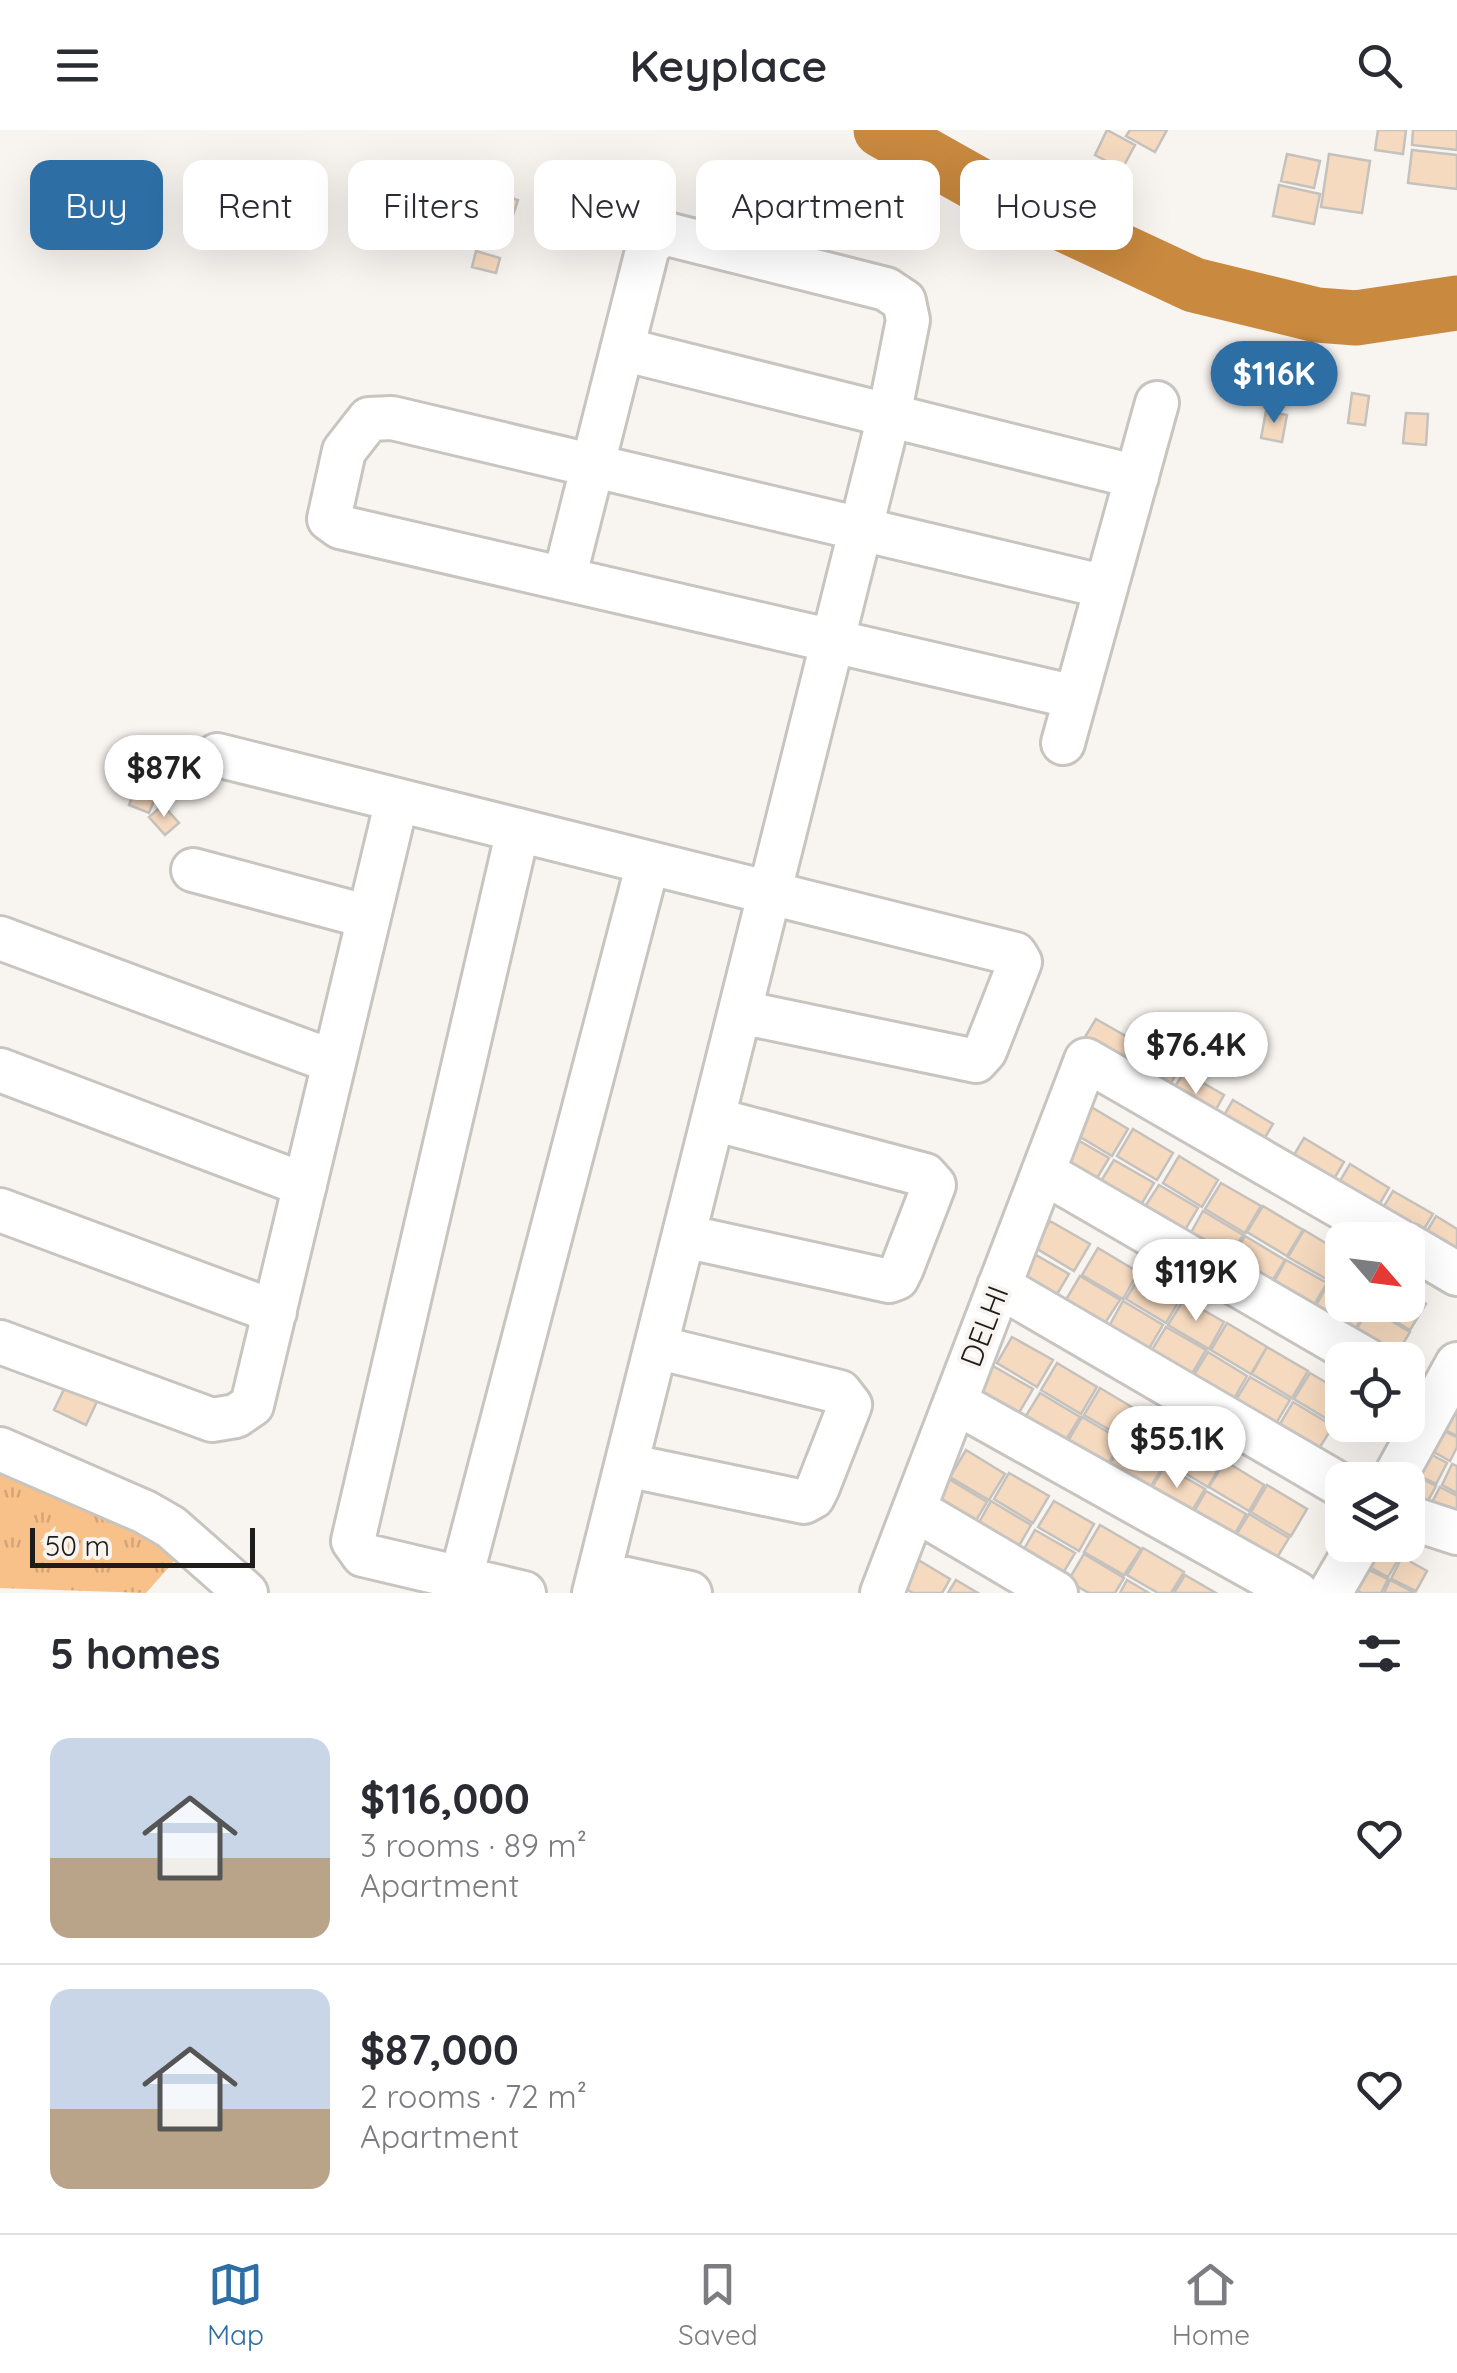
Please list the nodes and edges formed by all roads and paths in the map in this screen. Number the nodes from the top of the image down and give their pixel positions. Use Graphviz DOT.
graph roads {
  1 [pos="622,348"];
  2 [pos="1157,403"];
  3 [pos="889,416"];
  4 [pos="592,466"];
  5 [pos="1137,478"];
  6 [pos="860,529"];
  7 [pos="564,579"];
  8 [pos="1106,587"];
  9 [pos="832,641"];
  10 [pos="1075,697"];
  11 [pos="1062,743"];
  12 [pos="217,755"];
  13 [pos="397,800"];
  14 [pos="518,830"];
  15 [pos="648,863"];
  16 [pos="193,870"];
  17 [pos="770,893"];
  18 [pos="369,917"];
  19 [pos="0,938"];
  20 [pos="740,1012"];
  21 [pos="334,1062"];
  22 [pos="0,1070"];
  23 [pos="713,1118"];
  24 [pos="1043,1172"];
  25 [pos="305,1185"];
  26 [pos="0,1210"];
  27 [pos="1367,1222"];
  28 [pos="684,1236"];
  29 [pos="1425,1255"];
  30 [pos="1457,1274"];
  31 [pos="999,1286"];
  32 [pos="275,1312"];
  33 [pos="0,1342"];
  34 [pos="1336,1342"];
  35 [pos="656,1347"];
  36 [pos="1434,1382"];
  37 [pos="955,1402"];
  38 [pos="0,1449"];
  39 [pos="1401,1462"];
  40 [pos="626,1465"];
  41 [pos="1325,1476"];
  42 [pos="914,1510"];
  43 [pos="1425,1523"];
  44 [pos="1457,1533"];
  45 [pos="1348,1562"];
  46 [pos="461,1578"];
  47 [pos="597,1583"];
  48 [pos="246,1593"];
  49 [pos="524,1593"];
  50 [pos="690,1593"];
  51 [pos="882,1593"];
  52 [pos="1056,1593"];
  53 [pos="1297,1593"];
  54 [pos="1330,1593"];
  1 -- 3 [label="street"];
  1 -- 3 [label="street"];
  1 -- 4 [label="street"];
  2 -- 5 [label="street"];
  3 -- 5 [label="street"];
  3 -- 6 [label="street"];
  4 -- 6 [label="street"];
  4 -- 7 [label="street"];
  4 -- 7 [label="street"];
  5 -- 8 [label="street"];
  6 -- 8 [label="street"];
  6 -- 9 [label="street"];
  7 -- 9 [label="street"];
  8 -- 10 [label="street"];
  9 -- 10 [label="street"];
  9 -- 17 [label="street"];
  10 -- 11 [label="street"];
  12 -- 13 [label="street"];
  13 -- 14 [label="street"];
  13 -- 18 [label="street"];
  14 -- 15 [label="street"];
  14 -- 46 [label="street"];
  15 -- 17 [label="street"];
  15 -- 46 [label="street"];
  16 -- 18 [label="street"];
  17 -- 20 [label="street"];
  17 -- 20 [label="street"];
  18 -- 21 [label="street"];
  19 -- 21 [label="street"];
  20 -- 23 [label="street"];
  21 -- 25 [label="street"];
  22 -- 25 [label="street"];
  23 -- 28 [label="street"];
  23 -- 28 [label="street"];
  24 -- 27 [label="street, DELHI"];
  24 -- 31 [label="street, DELHI"];
  24 -- 34 [label="street"];
  25 -- 32 [label="street"];
  26 -- 32 [label="street"];
  28 -- 35 [label="street"];
  29 -- 30 [label="street"];
  31 -- 37 [label="street, DELHI"];
  31 -- 41 [label="street"];
  32 -- 33 [label="street"];
  35 -- 40 [label="street"];
  35 -- 40 [label="street"];
  36 -- 39 [label="street"];
  37 -- 42 [label="street, DELHI"];
  37 -- 53 [label="street"];
  38 -- 48 [label="street"];
  40 -- 47 [label="street"];
  42 -- 51 [label="street, DELHI"];
  42 -- 52 [label="street"];
  43 -- 44 [label="street"];
  45 -- 54 [label="street"];
  46 -- 49 [label="street"];
  47 -- 50 [label="street"];
}
